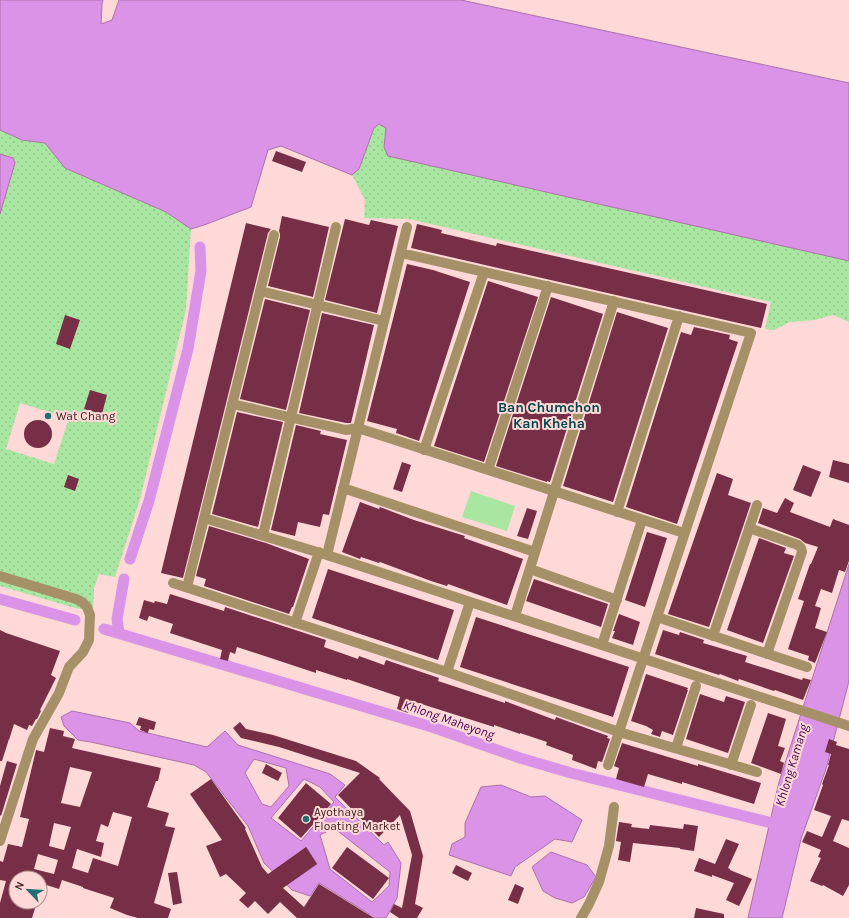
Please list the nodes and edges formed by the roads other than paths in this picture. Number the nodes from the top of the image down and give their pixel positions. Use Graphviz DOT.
graph roads {
  1 [pos="336,227"];
  2 [pos="407,227"];
  3 [pos="274,234"];
  4 [pos="401,253"];
  5 [pos="484,272"];
  6 [pos="548,286"];
  7 [pos="260,291"];
  8 [pos="614,301"];
  9 [pos="318,305"];
  10 [pos="679,316"];
  11 [pos="384,321"];
  12 [pos="232,404"];
  13 [pos="291,417"];
  14 [pos="358,428"];
  15 [pos="424,450"];
  16 [pos="488,470"];
  17 [pos="343,488"];
  18 [pos="554,492"];
  19 [pos="757,505"];
  20 [pos="617,512"];
  21 [pos="204,518"];
  22 [pos="642,520"];
  23 [pos="749,528"];
  24 [pos="684,534"];
  25 [pos="263,535"];
  26 [pos="535,552"];
  27 [pos="323,553"];
  28 [pos="530,569"];
  29 [pos="0,576"];
  30 [pos="173,583"];
  31 [pos="187,587"];
  32 [pos="617,600"];
  33 [pos="470,602"];
  34 [pos="515,616"];
  35 [pos="657,617"];
  36 [pos="295,623"];
  37 [pos="713,636"];
  38 [pos="602,645"];
  39 [pos="767,654"];
  40 [pos="643,658"];
  41 [pos="807,667"];
  42 [pos="447,672"];
  43 [pos="696,686"];
  44 [pos="751,705"];
  45 [pos="849,726"];
  46 [pos="619,732"];
  47 [pos="676,748"];
  48 [pos="608,765"];
  49 [pos="731,765"];
  50 [pos="757,772"];
  51 [pos="614,807"];
  52 [pos="0,841"];
  53 [pos="581,918"];
  1 -- 9 [label="street"];
  2 -- 4 [label="street"];
  3 -- 7 [label="street"];
  4 -- 5 [label="street"];
  4 -- 11 [label="street"];
  5 -- 6 [label="street"];
  5 -- 15 [label="street"];
  6 -- 8 [label="street"];
  6 -- 16 [label="street"];
  7 -- 9 [label="street"];
  7 -- 12 [label="street"];
  8 -- 10 [label="street"];
  8 -- 18 [label="street"];
  9 -- 11 [label="street"];
  9 -- 13 [label="street"];
  10 -- 20 [label="street"];
  10 -- 24 [label="street"];
  11 -- 14 [label="street"];
  12 -- 13 [label="street"];
  12 -- 21 [label="street"];
  13 -- 14 [label="street"];
  13 -- 25 [label="street"];
  14 -- 15 [label="street"];
  14 -- 17 [label="street"];
  15 -- 16 [label="street"];
  16 -- 18 [label="street"];
  17 -- 26 [label="street"];
  17 -- 27 [label="street"];
  18 -- 20 [label="street"];
  18 -- 26 [label="street"];
  19 -- 23 [label="street"];
  20 -- 22 [label="street"];
  21 -- 25 [label="street"];
  21 -- 31 [label="street"];
  22 -- 24 [label="street"];
  22 -- 32 [label="street"];
  23 -- 37 [label="street"];
  23 -- 39 [label="street"];
  24 -- 35 [label="street"];
  25 -- 27 [label="street"];
  26 -- 28 [label="street"];
  27 -- 33 [label="street"];
  27 -- 36 [label="street"];
  28 -- 32 [label="street"];
  28 -- 34 [label="street"];
  29 -- 52 [label="street"];
  30 -- 31 [label="street"];
  31 -- 36 [label="street"];
  32 -- 38 [label="street"];
  33 -- 34 [label="street"];
  33 -- 42 [label="street"];
  34 -- 38 [label="street"];
  35 -- 37 [label="street"];
  35 -- 40 [label="street"];
  36 -- 42 [label="street"];
  37 -- 39 [label="street"];
  38 -- 40 [label="street"];
  39 -- 41 [label="street"];
  40 -- 45 [label="street"];
  40 -- 46 [label="street"];
  42 -- 46 [label="street"];
  43 -- 47 [label="street"];
  44 -- 49 [label="street"];
  46 -- 47 [label="street"];
  46 -- 48 [label="street"];
  47 -- 49 [label="street"];
  49 -- 50 [label="street"];
  51 -- 53 [label="street"];
}
